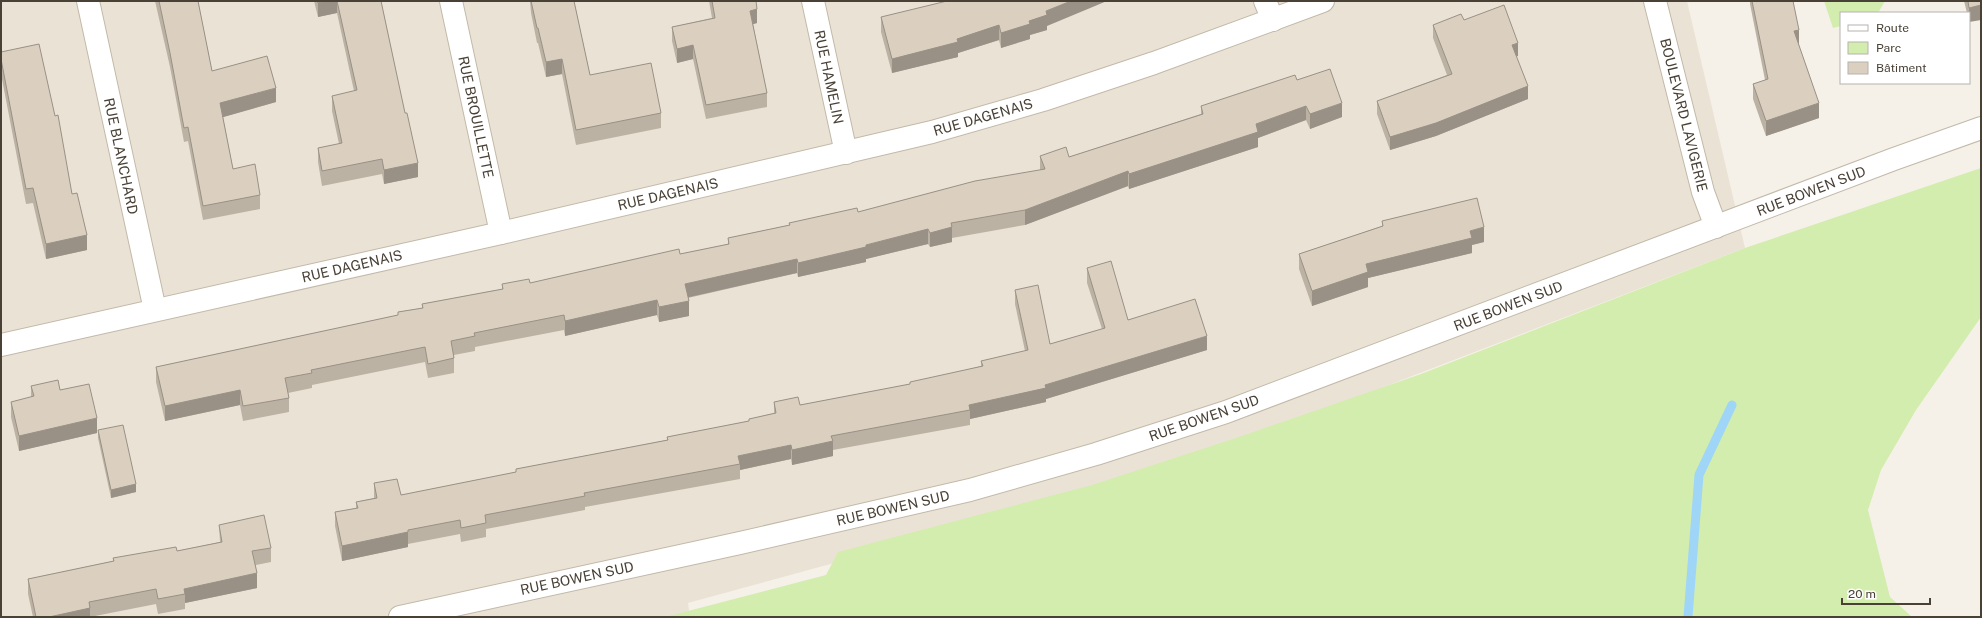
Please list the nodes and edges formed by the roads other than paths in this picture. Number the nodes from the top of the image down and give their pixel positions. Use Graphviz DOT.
graph roads {
  1 [pos="88,1"];
  2 [pos="451,1"];
  3 [pos="813,1"];
  4 [pos="1323,1"];
  5 [pos="1655,1"];
  6 [pos="1269,11"];
  7 [pos="1981,128"];
  8 [pos="846,153"];
  9 [pos="1716,227"];
  10 [pos="501,232"];
  11 [pos="154,310"];
  12 [pos="1,346"];
  13 [pos="400,617"];
  1 -- 11 [label="street, RUE BLANCHARD"];
  2 -- 10 [label="street, RUE BROUILLETTE"];
  3 -- 8 [label="street, RUE HAMELIN"];
  4 -- 6 [label="street, RUE DAGENAIS"];
  5 -- 9 [label="street, BOULEVARD LAVIGERIE"];
  6 -- 8 [label="street, RUE DAGENAIS"];
  7 -- 9 [label="street, RUE BOWEN SUD"];
  8 -- 10 [label="street, RUE DAGENAIS"];
  9 -- 13 [label="street, RUE BOWEN SUD"];
  10 -- 11 [label="street, RUE DAGENAIS"];
  11 -- 12 [label="street, RUE DAGENAIS"];
}
